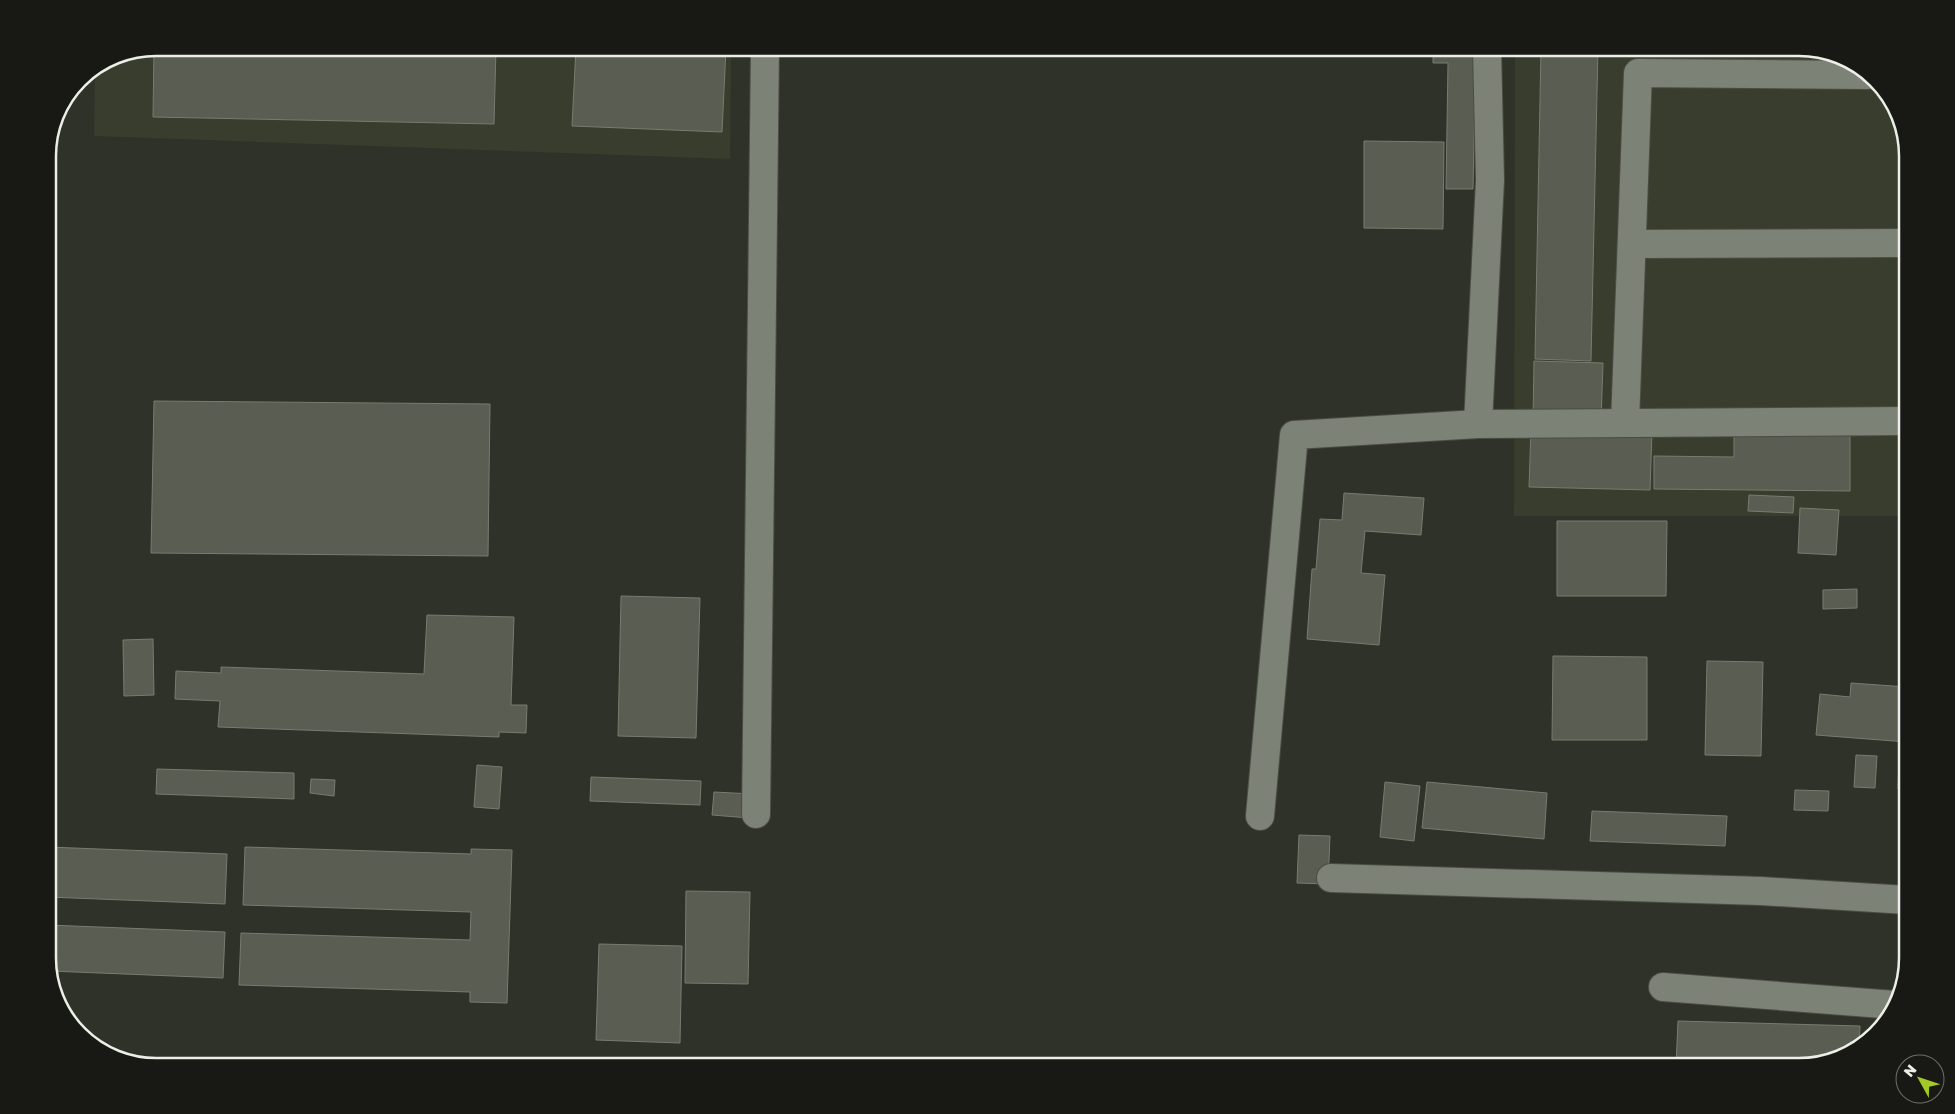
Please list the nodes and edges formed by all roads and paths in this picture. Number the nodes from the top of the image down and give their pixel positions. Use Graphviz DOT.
graph roads {
  1 [pos="765,56"];
  2 [pos="1487,56"];
  3 [pos="1857,75"];
  4 [pos="1899,243"];
  5 [pos="1632,244"];
  6 [pos="1899,421"];
  7 [pos="1625,423"];
  8 [pos="1478,424"];
  9 [pos="756,814"];
  10 [pos="1260,816"];
  11 [pos="1331,878"];
  12 [pos="1899,899"];
  13 [pos="1663,987"];
  14 [pos="1887,1004"];
  1 -- 9 [label="lane"];
  2 -- 8 [label="lane"];
  3 -- 5 [label="lane"];
  4 -- 5 [label="lane"];
  5 -- 7 [label="lane"];
  6 -- 7 [label="lane"];
  7 -- 8 [label="lane"];
  8 -- 10 [label="lane"];
  11 -- 12 [label="lane"];
  13 -- 14 [label="lane"];
}
